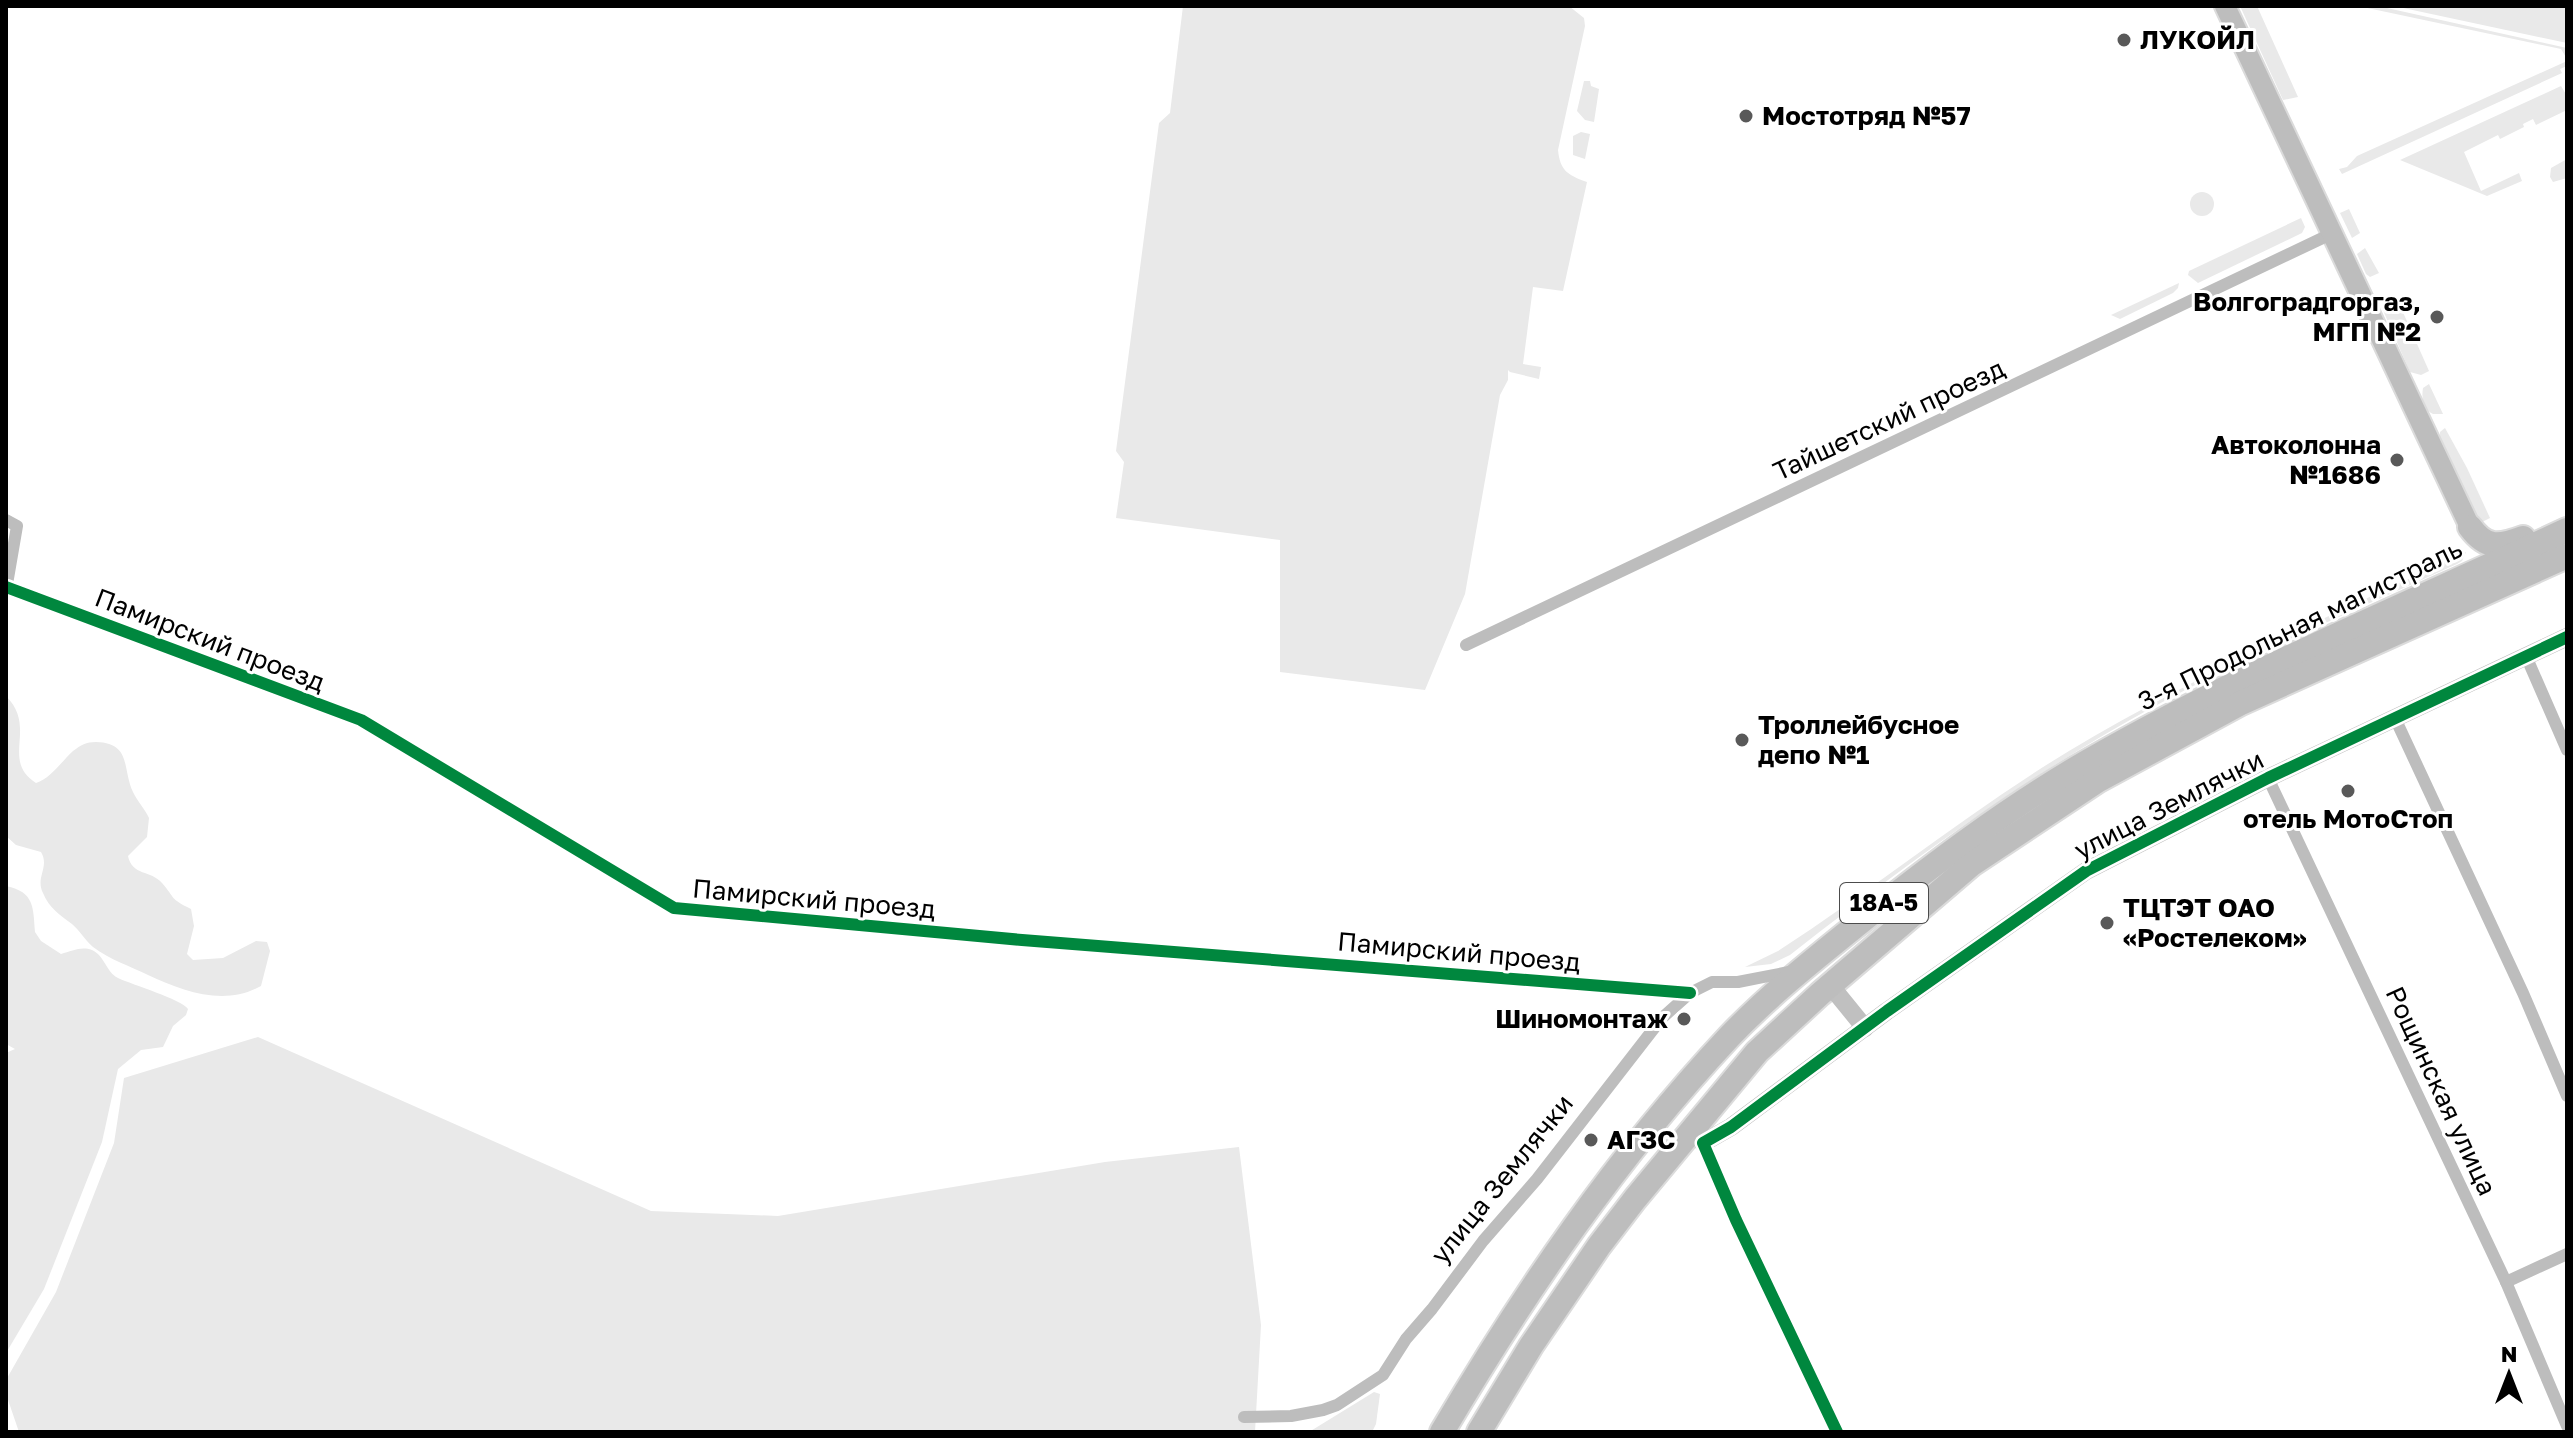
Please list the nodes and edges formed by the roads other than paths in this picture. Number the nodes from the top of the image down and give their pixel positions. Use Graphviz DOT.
graph roads {
  1 [pos="2225,6"];
  2 [pos="2331,234"];
  3 [pos="6,520"];
  4 [pos="2567,523"];
  5 [pos="2470,527"];
  6 [pos="2567,530"];
  7 [pos="2567,556"];
  8 [pos="6,589"];
  9 [pos="2429,593"];
  10 [pos="2567,637"];
  11 [pos="1466,645"];
  12 [pos="2526,656"];
  13 [pos="2394,716"];
  14 [pos="2567,750"];
  15 [pos="2268,778"];
  16 [pos="1801,970"];
  17 [pos="1830,985"];
  18 [pos="1690,993"];
  19 [pos="1865,1028"];
  20 [pos="2567,1096"];
  21 [pos="1703,1143"];
  22 [pos="1664,1162"];
  23 [pos="2567,1254"];
  24 [pos="2506,1282"];
  25 [pos="1244,1417"];
  26 [pos="2567,1426"];
  27 [pos="1442,1432"];
  28 [pos="1479,1432"];
  29 [pos="1837,1432"];
  1 -- 2 [label="main road"];
  2 -- 5 [label="main road"];
  2 -- 11 [label="street, Тайшетский проезд"];
  3 -- 8 [label="street"];
  4 -- 5 [label="highway"];
  5 -- 9 [label="highway"];
  6 -- 9 [label="highway, 3-я Продольная магистраль / 18А-5"];
  7 -- 17 [label="highway, 3-я Продольная магистраль / 18А-5"];
  8 -- 18 [label="street, Памирский проезд"];
  9 -- 16 [label="highway, 3-я Продольная магистраль / 18А-5"];
  10 -- 12 [label="street, улица Землячки"];
  12 -- 13 [label="street, улица Землячки"];
  12 -- 14 [label="street"];
  13 -- 15 [label="street, улица Землячки"];
  13 -- 20 [label="street"];
  15 -- 19 [label="street, улица Землячки"];
  15 -- 24 [label="street, Рощинская улица"];
  16 -- 18 [label="street, улица Землячки"];
  16 -- 27 [label="highway, 3-я Продольная магистраль / 18А-5"];
  17 -- 19 [label="street"];
  17 -- 22 [label="highway, 3-я Продольная магистраль / 18А-5"];
  18 -- 25 [label="street, улица Землячки"];
  19 -- 21 [label="street, улица Землячки"];
  21 -- 22 [label="highway"];
  21 -- 29 [label="street"];
  22 -- 28 [label="highway, 3-я Продольная магистраль / 18А-5"];
  23 -- 24 [label="street"];
  24 -- 26 [label="street, Рощинская улица"];
}
